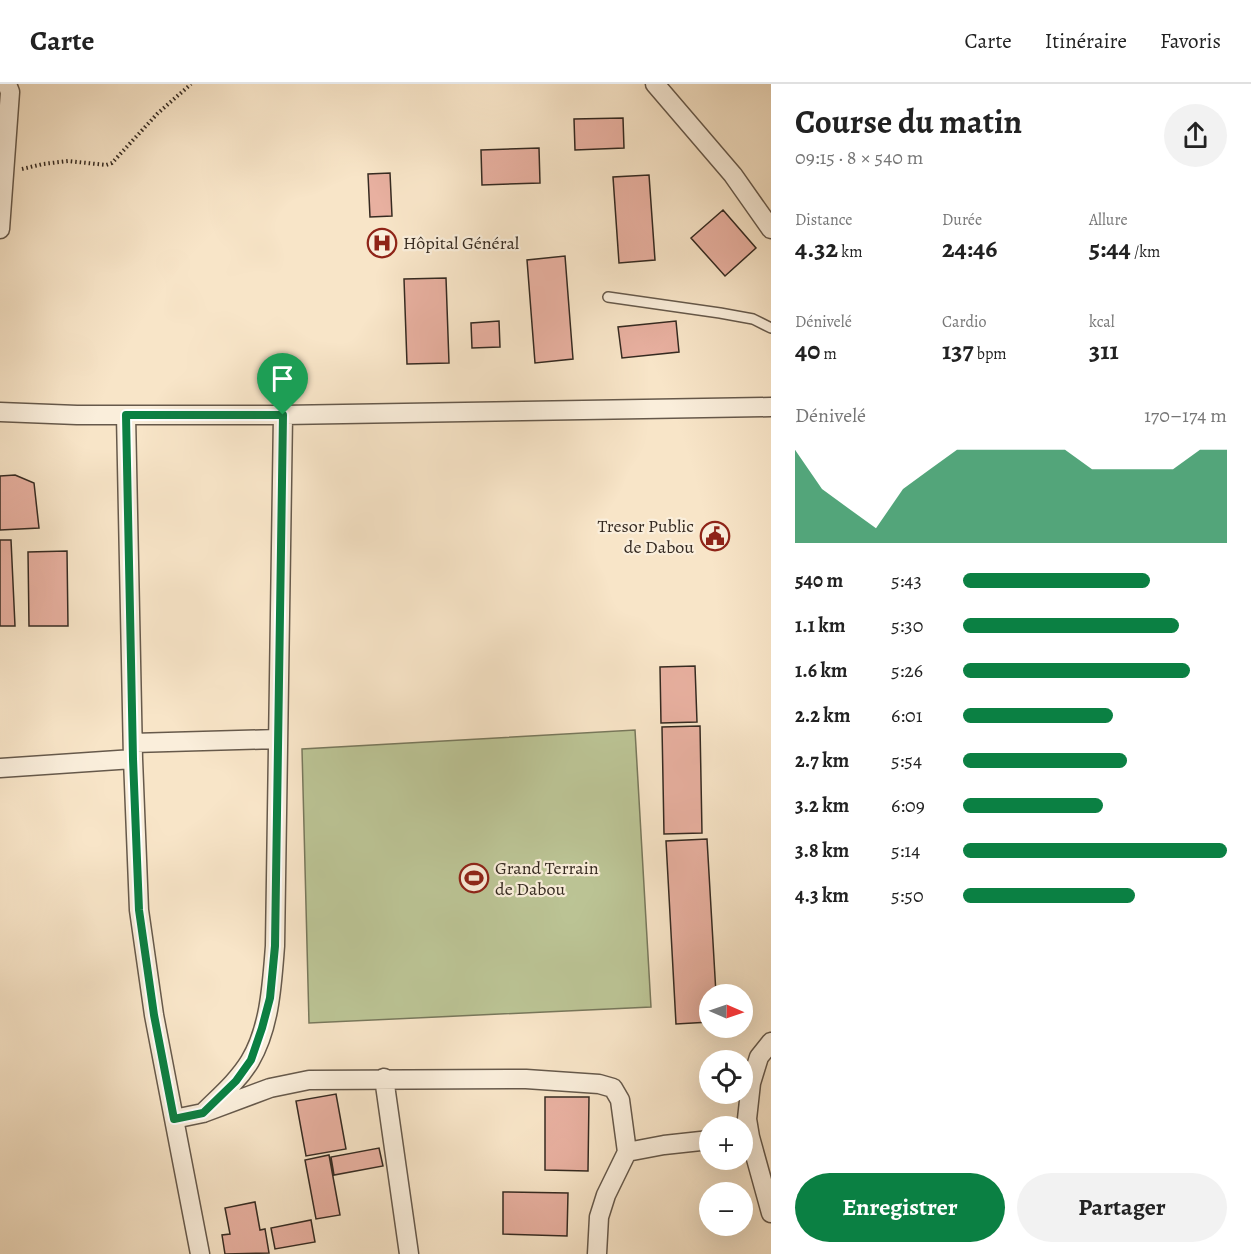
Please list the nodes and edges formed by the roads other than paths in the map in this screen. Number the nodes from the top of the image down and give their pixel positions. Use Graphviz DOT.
graph roads {
  1 [pos="7,84"];
  2 [pos="655,84"];
  3 [pos="0,228"];
  4 [pos="771,229"];
  5 [pos="608,297"];
  6 [pos="771,328"];
  7 [pos="771,407"];
  8 [pos="0,412"];
  9 [pos="126,415"];
  10 [pos="283,415"];
  11 [pos="277,739"];
  12 [pos="133,751"];
  13 [pos="0,768"];
  14 [pos="771,1042"];
  15 [pos="384,1078"];
  16 [pos="203,1113"];
  17 [pos="747,1116"];
  18 [pos="174,1119"];
  19 [pos="699,1141"];
  20 [pos="627,1152"];
  21 [pos="753,1159"];
  22 [pos="771,1213"];
  23 [pos="200,1254"];
  24 [pos="409,1254"];
  25 [pos="597,1254"];
  1 -- 3 [label="street"];
  2 -- 4 [label="street"];
  5 -- 6 [label="lane"];
  7 -- 10 [label="street"];
  8 -- 9 [label="street"];
  9 -- 10 [label="street"];
  9 -- 12 [label="street"];
  10 -- 11 [label="street"];
  11 -- 12 [label="street"];
  11 -- 16 [label="street"];
  12 -- 13 [label="street"];
  12 -- 18 [label="street"];
  14 -- 17 [label="street"];
  15 -- 16 [label="street"];
  15 -- 20 [label="street"];
  15 -- 24 [label="street"];
  16 -- 18 [label="street"];
  18 -- 23 [label="street"];
  19 -- 20 [label="street"];
  20 -- 25 [label="street"];
  21 -- 22 [label="street"];
}
